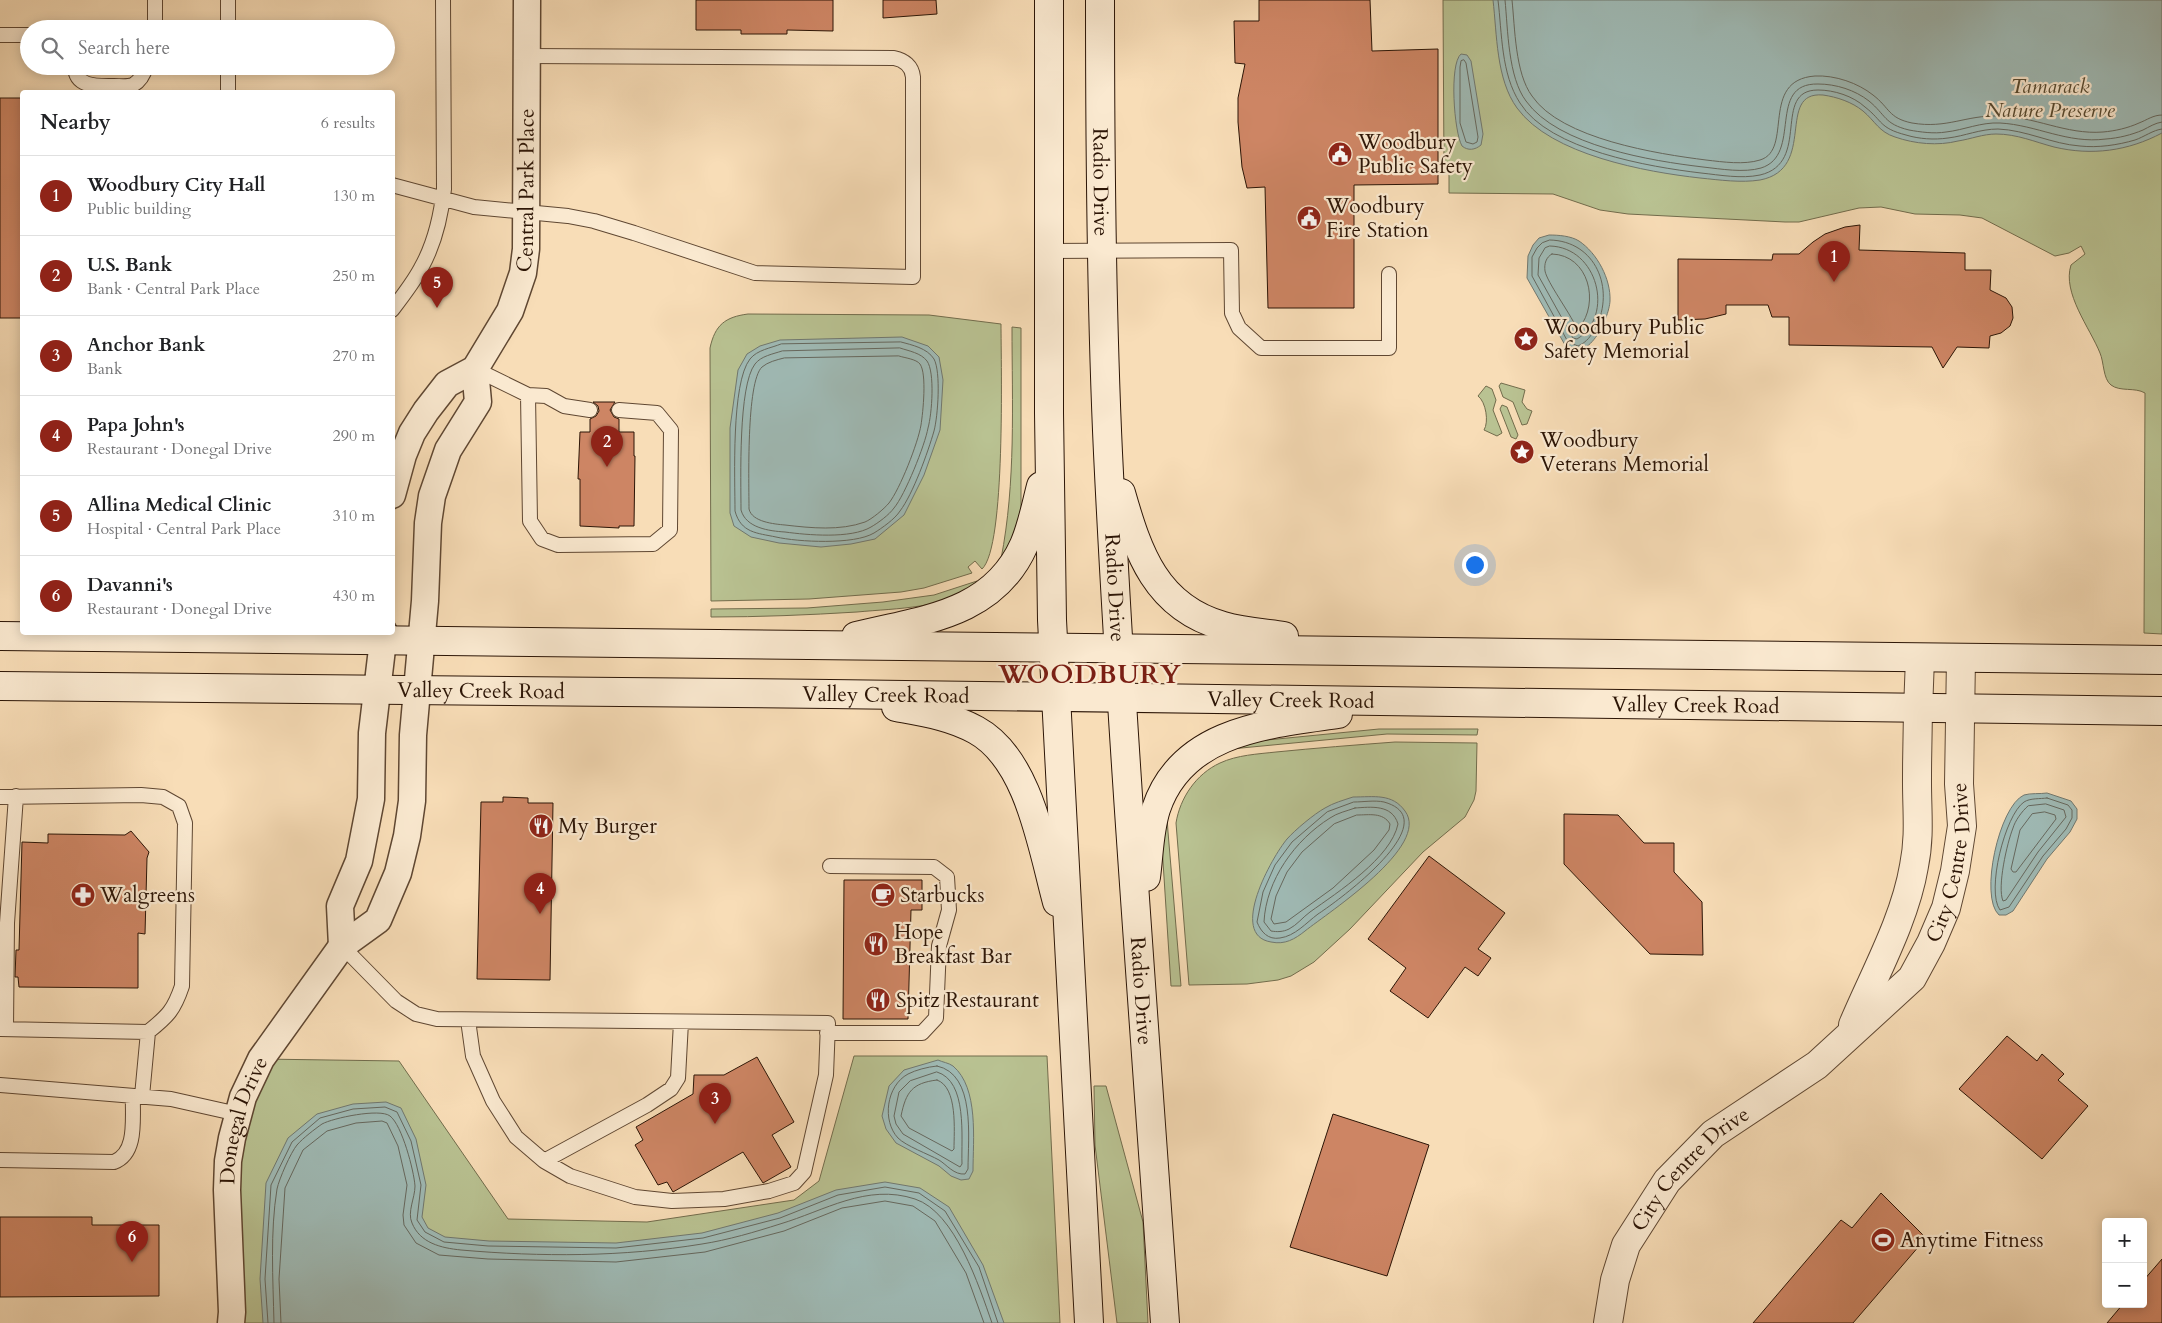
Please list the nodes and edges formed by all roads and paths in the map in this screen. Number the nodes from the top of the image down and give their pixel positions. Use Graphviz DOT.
graph roads {
  1 [pos="155,0"];
  2 [pos="228,0"];
  3 [pos="443,0"];
  4 [pos="527,0"];
  5 [pos="1050,0"];
  6 [pos="1100,0"];
  7 [pos="155,20"];
  8 [pos="228,20"];
  9 [pos="0,36"];
  10 [pos="20,36"];
  11 [pos="527,56"];
  12 [pos="76,75"];
  13 [pos="142,75"];
  14 [pos="228,75"];
  15 [pos="228,90"];
  16 [pos="395,186"];
  17 [pos="443,198"];
  18 [pos="527,213"];
  19 [pos="1102,250"];
  20 [pos="1050,251"];
  21 [pos="1389,274"];
  22 [pos="395,306"];
  23 [pos="476,370"];
  24 [pos="528,396"];
  25 [pos="590,410"];
  26 [pos="619,410"];
  27 [pos="1108,449"];
  28 [pos="1050,450"];
  29 [pos="395,484"];
  30 [pos="0,636"];
  31 [pos="384,636"];
  32 [pos="422,641"];
  33 [pos="816,646"];
  34 [pos="1054,649"];
  35 [pos="1119,649"];
  36 [pos="1427,652"];
  37 [pos="1920,658"];
  38 [pos="1961,658"];
  39 [pos="2162,660"];
  40 [pos="0,686"];
  41 [pos="378,689"];
  42 [pos="418,689"];
  43 [pos="830,694"];
  44 [pos="1056,697"];
  45 [pos="1122,698"];
  46 [pos="1426,702"];
  47 [pos="1918,708"];
  48 [pos="1959,708"];
  49 [pos="2162,711"];
  50 [pos="16,796"];
  51 [pos="0,797"];
  52 [pos="830,866"];
  53 [pos="342,946"];
  54 [pos="1138,950"];
  55 [pos="1070,952"];
  56 [pos="468,1020"];
  57 [pos="681,1022"];
  58 [pos="3,1029"];
  59 [pos="148,1032"];
  60 [pos="827,1034"];
  61 [pos="1849,1034"];
  62 [pos="0,1085"];
  63 [pos="138,1096"];
  64 [pos="238,1114"];
  65 [pos="0,1160"];
  66 [pos="544,1161"];
  67 [pos="231,1323"];
  68 [pos="1089,1323"];
  69 [pos="1165,1323"];
  70 [pos="1608,1323"];
  1 -- 7 [label="lane"];
  2 -- 8 [label="lane"];
  3 -- 17 [label="lane"];
  4 -- 11 [label="street, Central Park Place"];
  5 -- 20 [label="main road"];
  6 -- 19 [label="main road, Radio Drive"];
  9 -- 10 [label="lane"];
  11 -- 18 [label="street, Central Park Place"];
  11 -- 18 [label="lane"];
  12 -- 13 [label="lane"];
  14 -- 15 [label="lane"];
  16 -- 17 [label="lane"];
  17 -- 18 [label="lane"];
  17 -- 22 [label="lane"];
  18 -- 23 [label="street, Central Park Place"];
  19 -- 20 [label="lane"];
  19 -- 21 [label="lane"];
  19 -- 27 [label="main road, Radio Drive"];
  20 -- 28 [label="main road"];
  23 -- 24 [label="lane"];
  23 -- 29 [label="street"];
  23 -- 32 [label="street"];
  24 -- 25 [label="lane"];
  24 -- 26 [label="lane"];
  27 -- 35 [label="main road, Radio Drive"];
  27 -- 36 [label="main road"];
  28 -- 33 [label="main road"];
  28 -- 34 [label="main road"];
  30 -- 31 [label="main road"];
  31 -- 32 [label="main road"];
  31 -- 41 [label="street"];
  32 -- 33 [label="main road"];
  32 -- 42 [label="street"];
  33 -- 34 [label="main road"];
  34 -- 35 [label="main road"];
  34 -- 44 [label="main road"];
  35 -- 36 [label="main road"];
  35 -- 45 [label="main road, Radio Drive"];
  36 -- 37 [label="main road"];
  37 -- 38 [label="main road"];
  37 -- 47 [label="main road, City Centre Drive"];
  38 -- 39 [label="main road"];
  38 -- 48 [label="main road, City Centre Drive"];
  40 -- 41 [label="main road, Valley Creek Road"];
  41 -- 42 [label="main road, Valley Creek Road"];
  41 -- 53 [label="street"];
  42 -- 43 [label="main road, Valley Creek Road"];
  42 -- 53 [label="street, Donegal Drive"];
  43 -- 44 [label="main road, Valley Creek Road"];
  43 -- 55 [label="main road"];
  44 -- 45 [label="main road, Valley Creek Road"];
  44 -- 55 [label="main road"];
  45 -- 46 [label="main road, Valley Creek Road"];
  45 -- 54 [label="main road, Radio Drive"];
  46 -- 47 [label="main road, Valley Creek Road"];
  46 -- 54 [label="main road"];
  47 -- 48 [label="main road, Valley Creek Road"];
  47 -- 61 [label="main road, City Centre Drive"];
  48 -- 49 [label="main road, Valley Creek Road"];
  48 -- 61 [label="main road, City Centre Drive"];
  50 -- 51 [label="lane"];
  50 -- 58 [label="lane"];
  50 -- 59 [label="lane"];
  52 -- 60 [label="lane"];
  53 -- 56 [label="lane"];
  53 -- 64 [label="street, Donegal Drive"];
  54 -- 69 [label="main road, Radio Drive"];
  55 -- 68 [label="main road"];
  56 -- 57 [label="lane"];
  56 -- 66 [label="lane"];
  57 -- 60 [label="lane"];
  57 -- 66 [label="lane"];
  58 -- 59 [label="lane"];
  59 -- 63 [label="lane"];
  60 -- 66 [label="lane"];
  61 -- 70 [label="main road, City Centre Drive"];
  62 -- 63 [label="lane"];
  63 -- 64 [label="lane"];
  63 -- 65 [label="lane"];
  64 -- 67 [label="street, Donegal Drive"];
}
